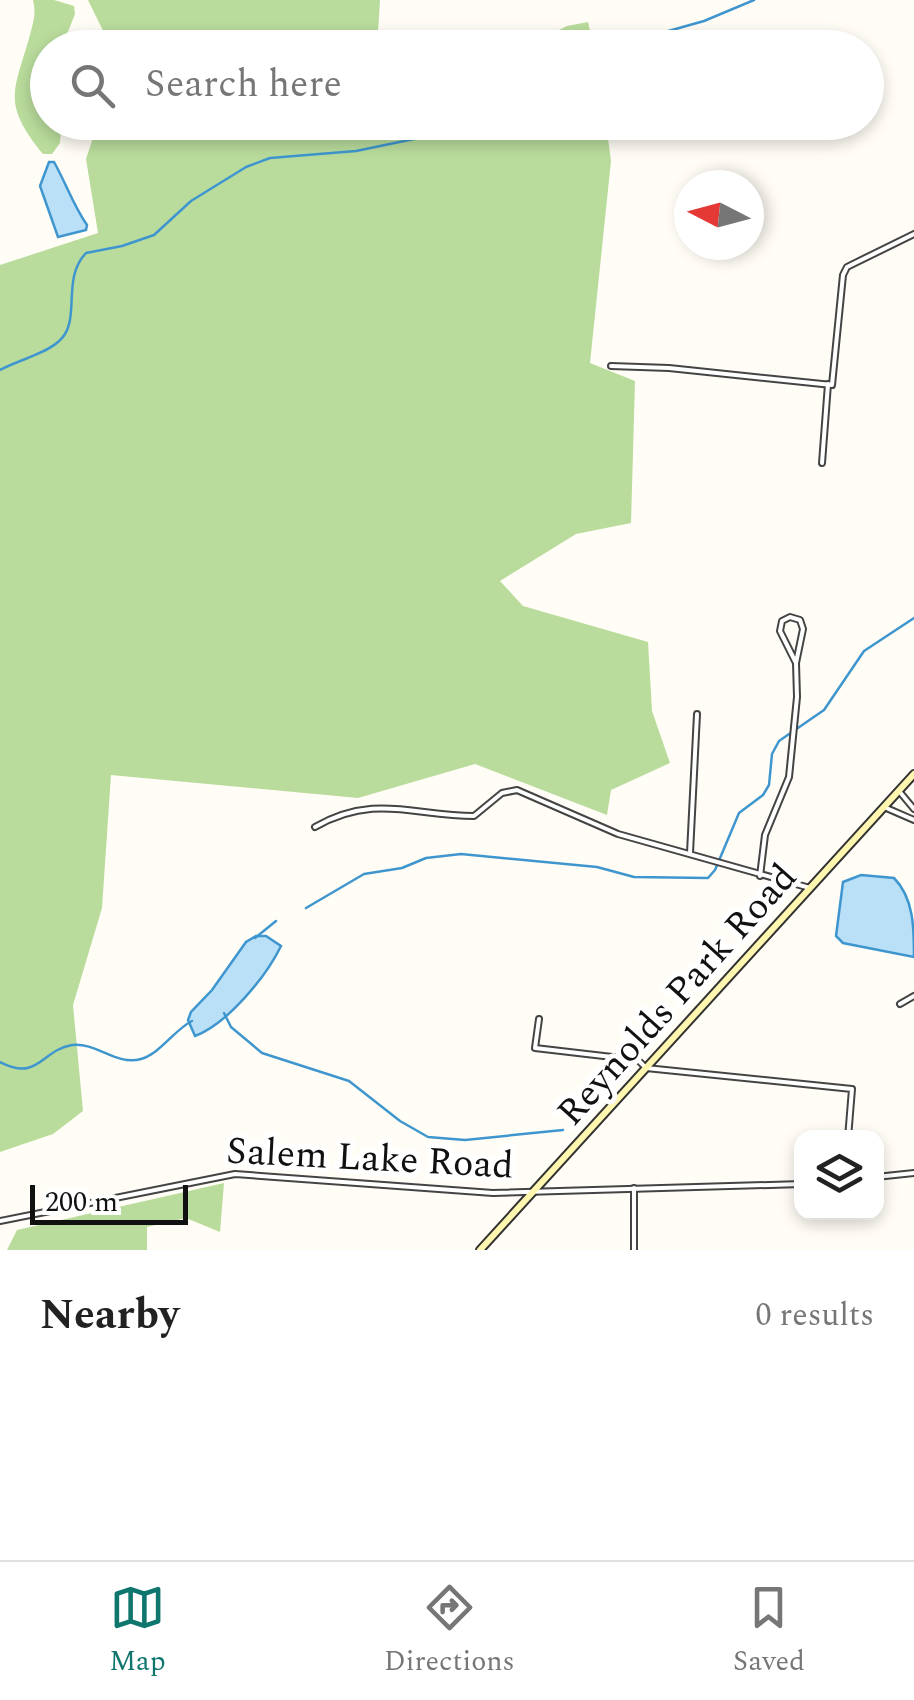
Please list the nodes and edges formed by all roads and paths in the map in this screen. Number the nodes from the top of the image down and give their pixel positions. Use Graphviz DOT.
graph roads {
  1 [pos="914,234"];
  2 [pos="611,366"];
  3 [pos="828,384"];
  4 [pos="822,463"];
  5 [pos="799,638"];
  6 [pos="785,639"];
  7 [pos="796,663"];
  8 [pos="698,714"];
  9 [pos="914,774"];
  10 [pos="899,791"];
  11 [pos="884,807"];
  12 [pos="914,809"];
  13 [pos="914,820"];
  14 [pos="316,826"];
  15 [pos="690,854"];
  16 [pos="760,876"];
  17 [pos="810,888"];
  18 [pos="914,996"];
  19 [pos="900,1004"];
  20 [pos="539,1020"];
  21 [pos="646,1068"];
  22 [pos="849,1130"];
  23 [pos="914,1173"];
  24 [pos="884,1176"];
  25 [pos="794,1184"];
  26 [pos="634,1188"];
  27 [pos="532,1191"];
  28 [pos="0,1221"];
  29 [pos="480,1250"];
  30 [pos="634,1250"];
  1 -- 3 [label="street"];
  2 -- 3 [label="street"];
  3 -- 4 [label="street"];
  5 -- 6 [label="street"];
  5 -- 6 [label="street"];
  5 -- 7 [label="street"];
  6 -- 7 [label="street"];
  7 -- 16 [label="street"];
  8 -- 15 [label="street"];
  9 -- 10 [label="main road, Reynolds Park Road"];
  10 -- 11 [label="main road, Reynolds Park Road"];
  10 -- 12 [label="street"];
  11 -- 13 [label="street"];
  11 -- 17 [label="main road, Reynolds Park Road"];
  14 -- 15 [label="street"];
  15 -- 16 [label="street"];
  16 -- 17 [label="street"];
  17 -- 21 [label="main road, Reynolds Park Road"];
  18 -- 19 [label="street"];
  20 -- 21 [label="street"];
  21 -- 22 [label="street"];
  21 -- 27 [label="main road, Reynolds Park Road"];
  23 -- 24 [label="street"];
  25 -- 26 [label="street, Salem Lake Road"];
  26 -- 27 [label="street, Salem Lake Road"];
  26 -- 30 [label="street"];
  27 -- 28 [label="street, Salem Lake Road"];
  27 -- 29 [label="main road, Reynolds Park Road"];
}
